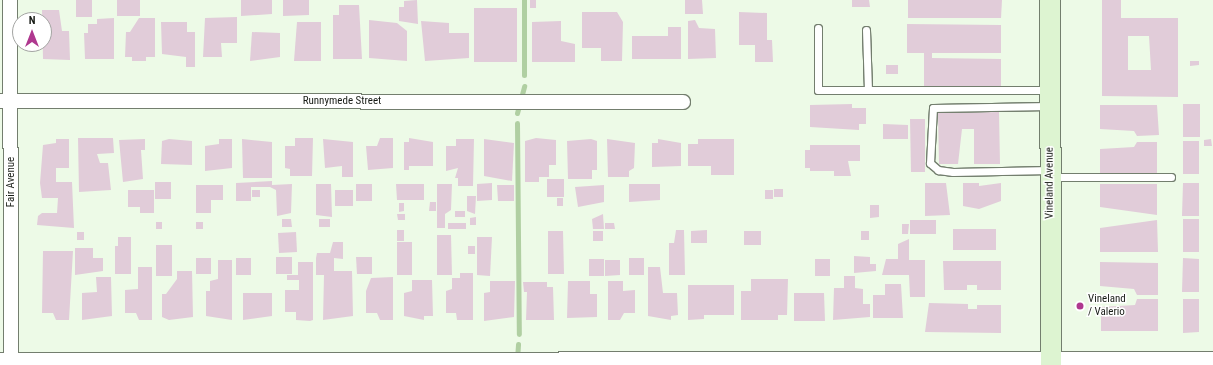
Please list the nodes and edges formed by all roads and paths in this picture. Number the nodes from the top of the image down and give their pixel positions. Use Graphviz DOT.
graph roads {
  1 [pos="10,0"];
  2 [pos="1050,0"];
  3 [pos="818,28"];
  4 [pos="866,30"];
  5 [pos="868,90"];
  6 [pos="1050,98"];
  7 [pos="5,101"];
  8 [pos="683,102"];
  9 [pos="1050,174"];
  10 [pos="1171,177"];
  11 [pos="1213,358"];
  12 [pos="1051,361"];
  13 [pos="8,362"];
  14 [pos="532,362"];
  15 [pos="881,362"];
  1 -- 7 [label="street, Fair Avenue"];
  2 -- 6 [label="main road, Vineland Avenue"];
  3 -- 5 [label="lane"];
  4 -- 5 [label="lane"];
  5 -- 6 [label="lane"];
  6 -- 9 [label="main road, Vineland Avenue"];
  6 -- 9 [label="lane"];
  7 -- 8 [label="street, Runnymede Street"];
  7 -- 13 [label="street, Fair Avenue"];
  9 -- 10 [label="lane"];
  9 -- 12 [label="main road, Vineland Avenue"];
  11 -- 12 [label="street"];
  12 -- 15 [label="street"];
  13 -- 14 [label="street"];
  14 -- 15 [label="street"];
}
